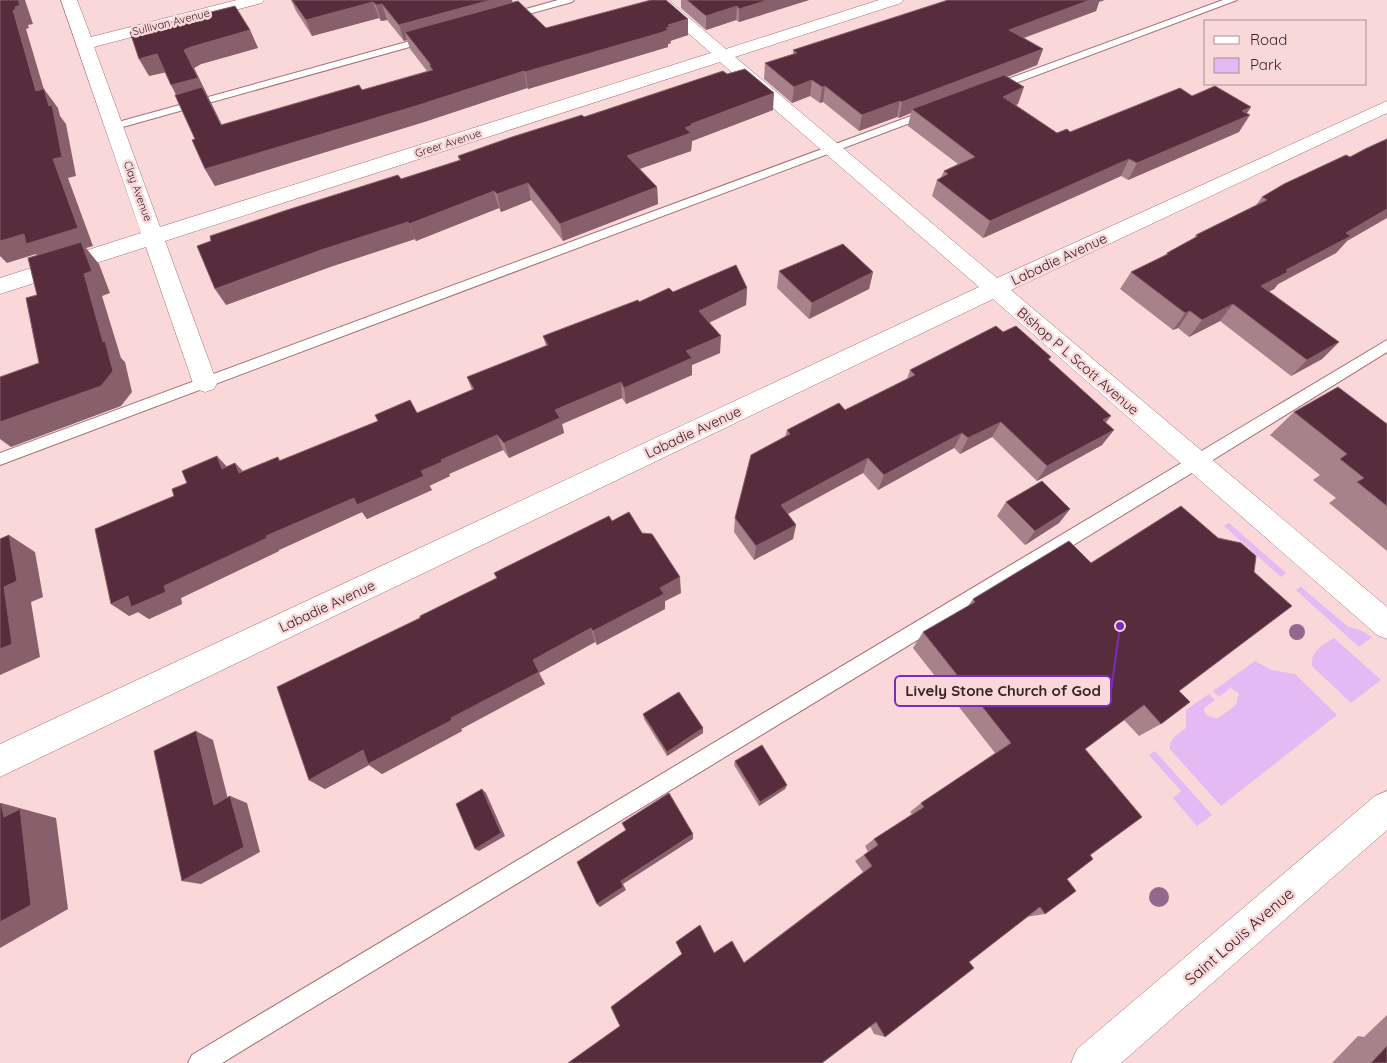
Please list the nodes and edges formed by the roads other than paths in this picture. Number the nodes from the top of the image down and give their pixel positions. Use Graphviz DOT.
graph roads {
  1 [pos="69,0"];
  2 [pos="256,0"];
  3 [pos="569,0"];
  4 [pos="658,0"];
  5 [pos="895,0"];
  6 [pos="1232,0"];
  7 [pos="493,21"];
  8 [pos="437,37"];
  9 [pos="85,44"];
  10 [pos="724,56"];
  11 [pos="980,93"];
  12 [pos="1387,106"];
  13 [pos="943,107"];
  14 [pos="115,126"];
  15 [pos="831,148"];
  16 [pos="154,236"];
  17 [pos="0,286"];
  18 [pos="996,288"];
  19 [pos="1387,346"];
  20 [pos="205,383"];
  21 [pos="0,459"];
  22 [pos="1195,464"];
  23 [pos="1387,625"];
  24 [pos="0,761"];
  25 [pos="1387,808"];
  26 [pos="200,1063"];
  27 [pos="1091,1063"];
  1 -- 9 [label="street, Clay Avenue"];
  2 -- 9 [label="street, Sullivan Avenue"];
  3 -- 7 [label="lane"];
  4 -- 10 [label="street, Bishop P L Scott Avenue"];
  5 -- 10 [label="street, Greer Avenue"];
  6 -- 11 [label="lane"];
  8 -- 14 [label="lane"];
  9 -- 14 [label="street, Clay Avenue"];
  10 -- 15 [label="street, Bishop P L Scott Avenue"];
  10 -- 16 [label="street, Greer Avenue"];
  12 -- 18 [label="street, Labadie Avenue"];
  13 -- 15 [label="lane"];
  14 -- 16 [label="street, Clay Avenue"];
  15 -- 18 [label="street, Bishop P L Scott Avenue"];
  15 -- 20 [label="lane"];
  16 -- 17 [label="street, Greer Avenue"];
  16 -- 20 [label="street, Clay Avenue"];
  18 -- 22 [label="street, Bishop P L Scott Avenue"];
  18 -- 24 [label="street, Labadie Avenue"];
  19 -- 22 [label="lane"];
  20 -- 21 [label="lane"];
  22 -- 23 [label="street, Bishop P L Scott Avenue"];
  22 -- 26 [label="lane"];
  25 -- 27 [label="street, Saint Louis Avenue"];
}
